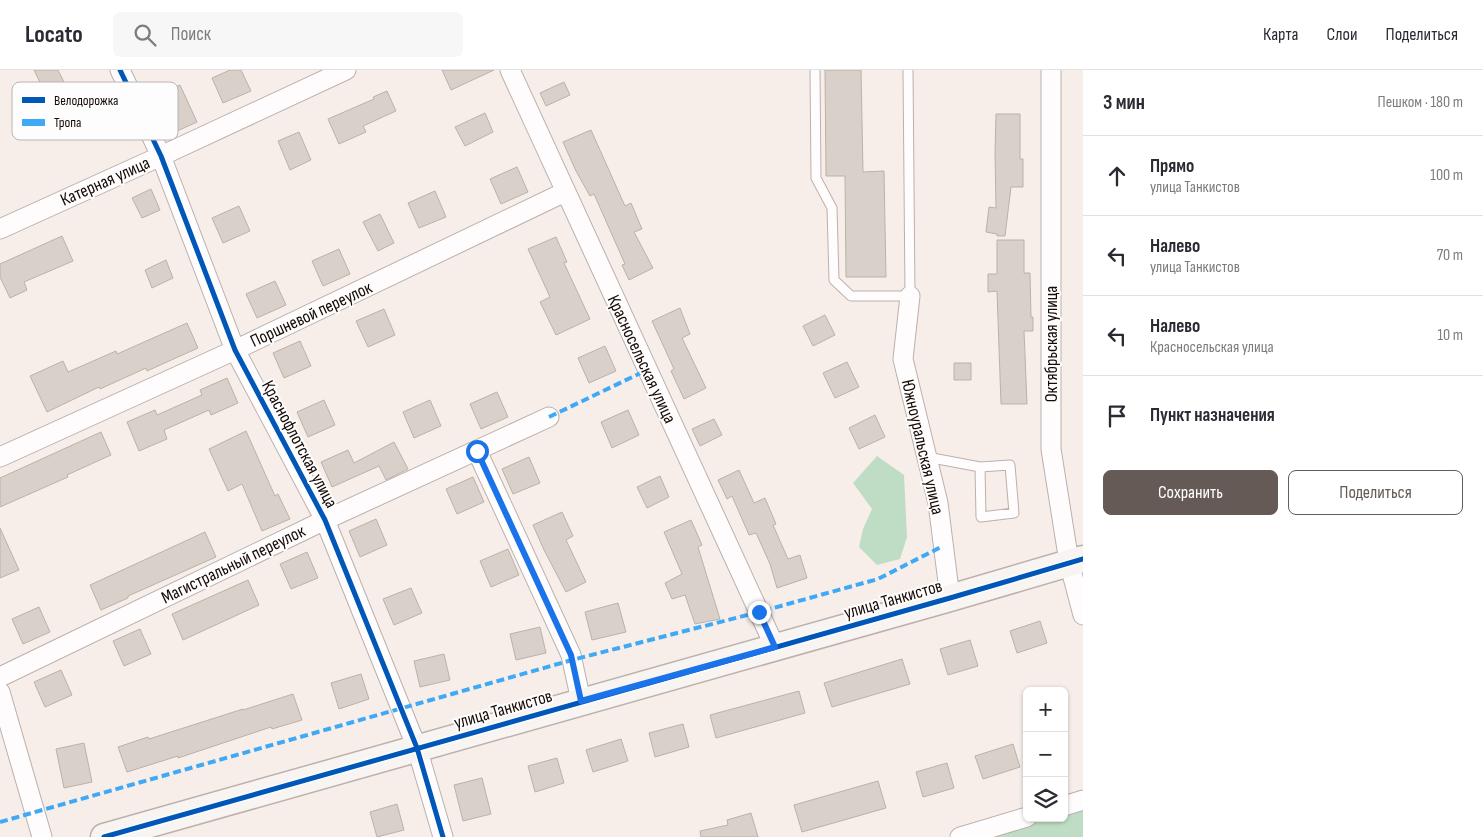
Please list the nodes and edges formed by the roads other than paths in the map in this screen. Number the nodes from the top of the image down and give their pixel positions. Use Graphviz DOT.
graph roads {
  1 [pos="120,70"];
  2 [pos="346,70"];
  3 [pos="510,70"];
  4 [pos="815,70"];
  5 [pos="908,70"];
  6 [pos="1050,70"];
  7 [pos="126,82"];
  8 [pos="153,140"];
  9 [pos="161,156"];
  10 [pos="565,192"];
  11 [pos="0,229"];
  12 [pos="910,296"];
  13 [pos="235,350"];
  14 [pos="549,418"];
  15 [pos="477,451"];
  16 [pos="0,457"];
  17 [pos="926,457"];
  18 [pos="980,466"];
  19 [pos="325,520"];
  20 [pos="1076,560"];
  21 [pos="950,598"];
  22 [pos="1083,614"];
  23 [pos="775,647"];
  24 [pos="0,677"];
  25 [pos="0,692"];
  26 [pos="581,701"];
  27 [pos="417,748"];
  28 [pos="1083,800"];
  29 [pos="1068,805"];
  30 [pos="1023,818"];
  31 [pos="42,837"];
  32 [pos="104,837"];
  33 [pos="442,837"];
  34 [pos="960,837"];
  1 -- 7 [label="street, Краснофлотская улица"];
  2 -- 9 [label="street, Катерная улица"];
  3 -- 10 [label="street, Красносельская улица"];
  4 -- 12 [label="lane"];
  5 -- 12 [label="lane"];
  6 -- 20 [label="street, Октябрьская улица"];
  8 -- 9 [label="street, Краснофлотская улица"];
  9 -- 11 [label="street, Катерная улица"];
  9 -- 13 [label="street, Краснофлотская улица"];
  10 -- 13 [label="street, Поршневой переулок"];
  10 -- 23 [label="street, Красносельская улица"];
  12 -- 17 [label="street, Южноуральская улица"];
  13 -- 16 [label="street, Поршневой переулок"];
  13 -- 19 [label="street, Краснофлотская улица"];
  14 -- 15 [label="street, Магистральный переулок"];
  15 -- 19 [label="street, Магистральный переулок"];
  15 -- 26 [label="street, улица Танкистов"];
  17 -- 18 [label="lane"];
  17 -- 21 [label="street, Южноуральская улица"];
  18 -- 18 [label="lane"];
  19 -- 24 [label="street, Магистральный переулок"];
  19 -- 27 [label="street, Краснофлотская улица"];
  20 -- 21 [label="street, улица Танкистов"];
  20 -- 22 [label="street, Октябрьская улица"];
  21 -- 23 [label="street, улица Танкистов"];
  23 -- 26 [label="street, улица Танкистов"];
  25 -- 31 [label="street"];
  26 -- 27 [label="street, улица Танкистов"];
  27 -- 32 [label="street, улица Танкистов"];
  27 -- 33 [label="street, Краснофлотская улица"];
  28 -- 29 [label="street"];
  30 -- 34 [label="street"];
}
